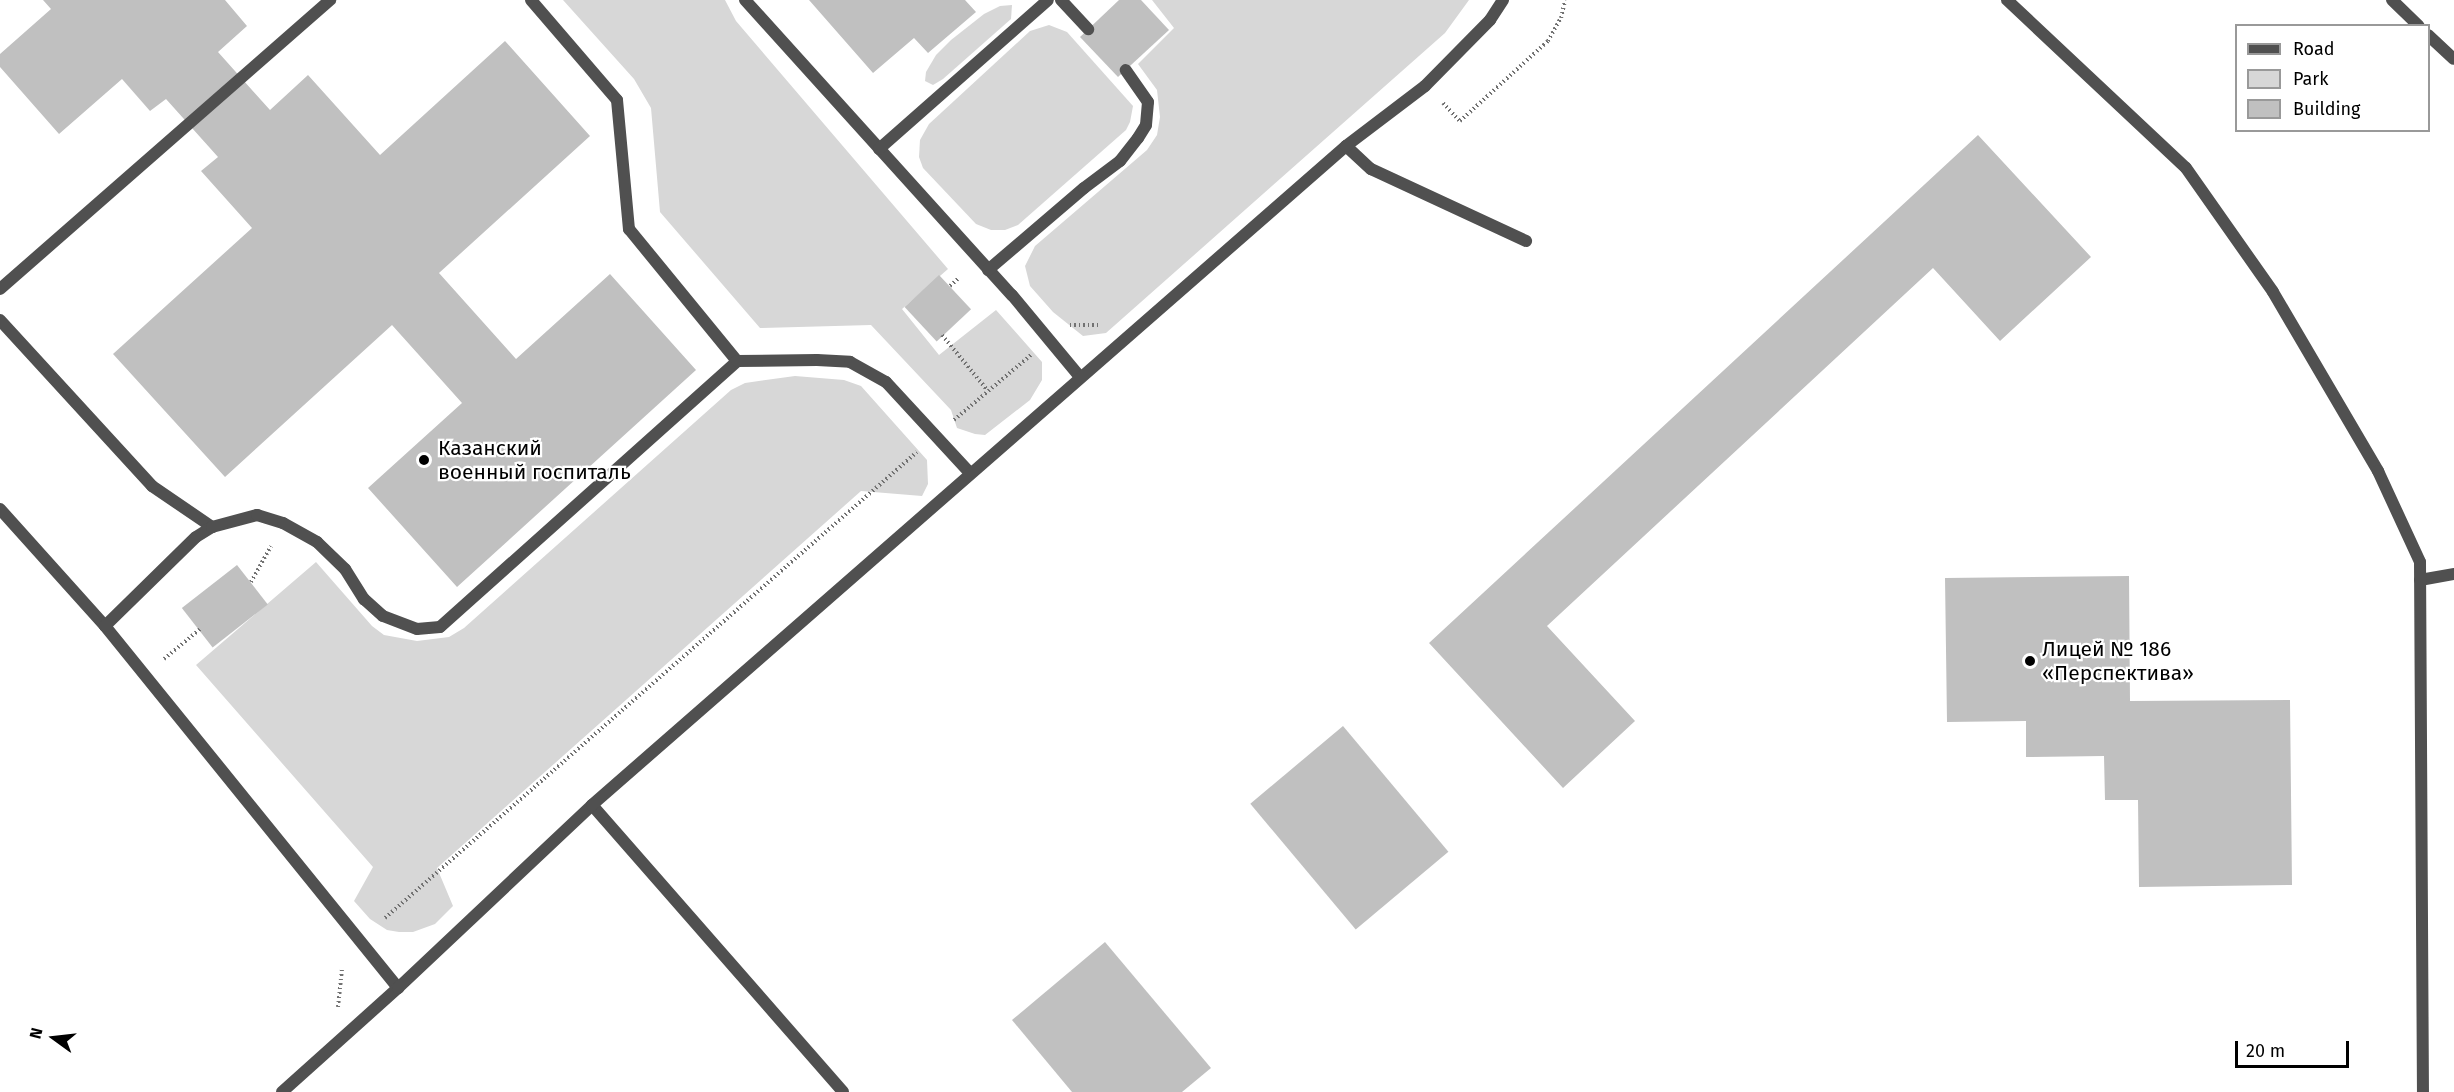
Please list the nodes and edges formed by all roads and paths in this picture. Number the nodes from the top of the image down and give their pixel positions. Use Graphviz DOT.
graph roads {
  1 [pos="330,0"];
  2 [pos="531,0"];
  3 [pos="745,0"];
  4 [pos="1048,0"];
  5 [pos="1061,0"];
  6 [pos="1503,0"];
  7 [pos="1565,0"];
  8 [pos="2007,0"];
  9 [pos="2392,0"];
  10 [pos="2417,24"];
  11 [pos="1088,29"];
  12 [pos="2430,37"];
  13 [pos="2454,59"];
  14 [pos="1126,70"];
  15 [pos="1425,86"];
  16 [pos="1346,146"];
  17 [pos="879,149"];
  18 [pos="1526,241"];
  19 [pos="988,270"];
  20 [pos="0,289"];
  21 [pos="0,320"];
  22 [pos="1108,325"];
  23 [pos="942,335"];
  24 [pos="1050,339"];
  25 [pos="737,361"];
  26 [pos="1080,377"];
  27 [pos="988,391"];
  28 [pos="936,435"];
  29 [pos="970,472"];
  30 [pos="0,509"];
  31 [pos="283,523"];
  32 [pos="212,527"];
  33 [pos="2454,574"];
  34 [pos="2420,580"];
  35 [pos="251,582"];
  36 [pos="105,626"];
  37 [pos="200,629"];
  38 [pos="146,676"];
  39 [pos="592,804"];
  40 [pos="386,918"];
  41 [pos="398,988"];
  42 [pos="282,1092"];
  43 [pos="843,1092"];
  44 [pos="2423,1092"];
  1 -- 20 [label="street"];
  2 -- 25 [label="street"];
  3 -- 17 [label="street"];
  4 -- 17 [label="street"];
  5 -- 11 [label="street"];
  6 -- 15 [label="street"];
  7 -- 15 [label="path"];
  8 -- 34 [label="street"];
  9 -- 10 [label="street"];
  12 -- 13 [label="street"];
  14 -- 19 [label="street"];
  15 -- 16 [label="street"];
  16 -- 18 [label="street"];
  16 -- 26 [label="street"];
  17 -- 19 [label="street"];
  19 -- 24 [label="street"];
  21 -- 32 [label="street"];
  22 -- 24 [label="path"];
  23 -- 27 [label="path"];
  24 -- 26 [label="street"];
  24 -- 27 [label="path"];
  25 -- 28 [label="street"];
  25 -- 31 [label="street"];
  26 -- 29 [label="street"];
  27 -- 28 [label="path"];
  28 -- 29 [label="street"];
  28 -- 40 [label="path"];
  29 -- 39 [label="street"];
  30 -- 36 [label="street"];
  31 -- 32 [label="street"];
  31 -- 35 [label="path"];
  32 -- 36 [label="street"];
  33 -- 34 [label="street"];
  34 -- 44 [label="street"];
  36 -- 38 [label="street"];
  37 -- 38 [label="path"];
  38 -- 41 [label="street"];
  39 -- 41 [label="street"];
  39 -- 43 [label="street"];
  41 -- 42 [label="street"];
}
